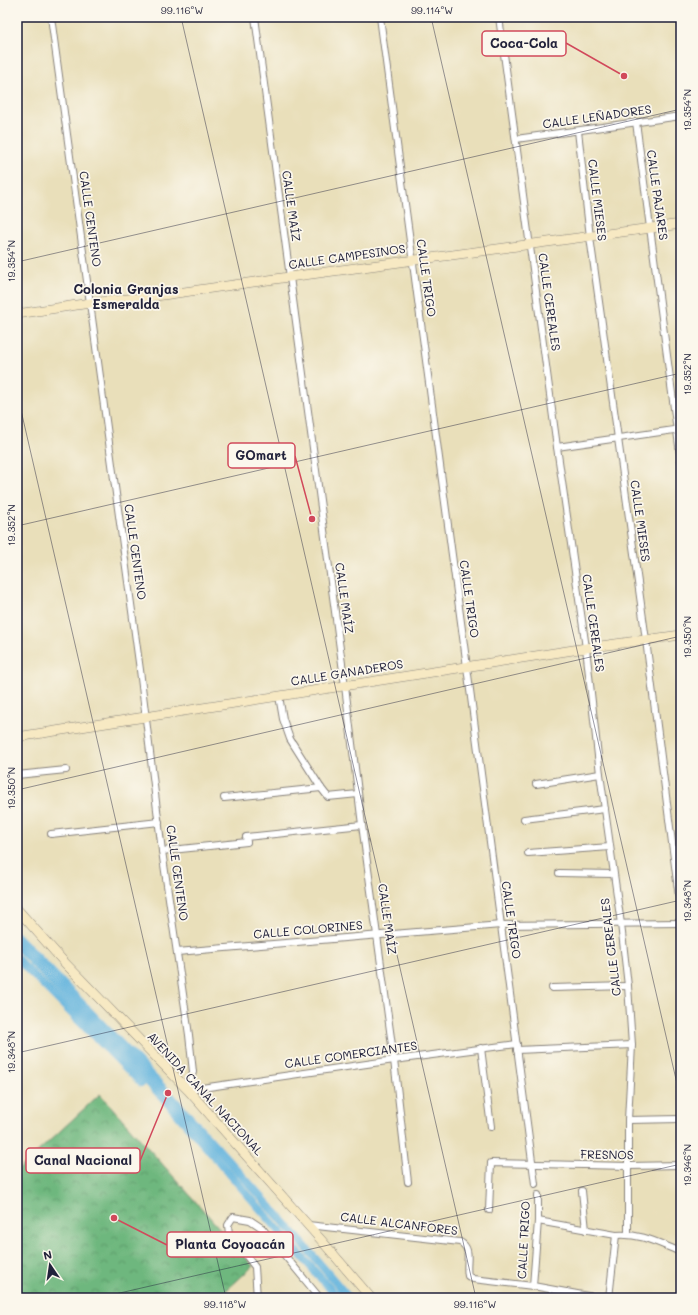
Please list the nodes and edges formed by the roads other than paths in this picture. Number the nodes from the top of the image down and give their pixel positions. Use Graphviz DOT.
graph roads {
  1 [pos="51,17"];
  2 [pos="255,17"];
  3 [pos="380,17"];
  4 [pos="499,17"];
  5 [pos="681,116"];
  6 [pos="636,122"];
  7 [pos="578,132"];
  8 [pos="516,140"];
  9 [pos="681,224"];
  10 [pos="651,228"];
  11 [pos="590,237"];
  12 [pos="530,245"];
  13 [pos="413,260"];
  14 [pos="289,277"];
  15 [pos="90,303"];
  16 [pos="17,314"];
  17 [pos="679,430"];
  18 [pos="618,438"];
  19 [pos="557,447"];
  20 [pos="681,461"];
  21 [pos="681,635"];
  22 [pos="646,640"];
  23 [pos="586,648"];
  24 [pos="468,667"];
  25 [pos="345,686"];
  26 [pos="279,696"];
  27 [pos="146,717"];
  28 [pos="17,737"];
  29 [pos="66,770"];
  30 [pos="600,774"];
  31 [pos="17,775"];
  32 [pos="536,784"];
  33 [pos="321,788"];
  34 [pos="358,794"];
  35 [pos="224,798"];
  36 [pos="605,808"];
  37 [pos="524,819"];
  38 [pos="159,822"];
  39 [pos="362,825"];
  40 [pos="51,834"];
  41 [pos="610,847"];
  42 [pos="162,851"];
  43 [pos="528,853"];
  44 [pos="559,873"];
  45 [pos="613,874"];
  46 [pos="17,909"];
  47 [pos="681,913"];
  48 [pos="681,923"];
  49 [pos="621,924"];
  50 [pos="501,925"];
  51 [pos="378,935"];
  52 [pos="177,952"];
  53 [pos="628,986"];
  54 [pos="552,988"];
  55 [pos="632,1045"];
  56 [pos="517,1047"];
  57 [pos="481,1048"];
  58 [pos="394,1060"];
  59 [pos="188,1090"];
  60 [pos="681,1119"];
  61 [pos="628,1120"];
  62 [pos="491,1127"];
  63 [pos="532,1164"];
  64 [pos="629,1166"];
  65 [pos="681,1166"];
  66 [pos="408,1182"];
  67 [pos="535,1184"];
  68 [pos="582,1191"];
  69 [pos="538,1195"];
  70 [pos="489,1210"];
  71 [pos="538,1221"];
  72 [pos="308,1225"];
  73 [pos="586,1230"];
  74 [pos="628,1234"];
  75 [pos="616,1235"];
  76 [pos="681,1252"];
  77 [pos="533,1286"];
  78 [pos="575,1296"];
  79 [pos="257,1298"];
  80 [pos="320,1298"];
  81 [pos="371,1298"];
  82 [pos="599,1298"];
  83 [pos="609,1298"];
  1 -- 15 [label="street, CALLE CENTENO"];
  2 -- 14 [label="street, CALLE MAÍZ"];
  3 -- 13 [label="street, CALLE TRIGO"];
  4 -- 8 [label="street, CALLE CEREALES"];
  5 -- 6 [label="street, CALLE LEÑADORES"];
  6 -- 7 [label="street, CALLE LEÑADORES"];
  6 -- 10 [label="street, CALLE PAJARES"];
  7 -- 8 [label="street, CALLE LEÑADORES"];
  7 -- 11 [label="street, CALLE MIESES"];
  8 -- 12 [label="street, CALLE CEREALES"];
  9 -- 10 [label="street, CALLE CAMPESINOS"];
  10 -- 11 [label="street, CALLE CAMPESINOS"];
  10 -- 17 [label="street, CALLE PAJARES"];
  11 -- 12 [label="street, CALLE CAMPESINOS"];
  11 -- 18 [label="street, CALLE MIESES"];
  12 -- 13 [label="street, CALLE CAMPESINOS"];
  12 -- 19 [label="street, CALLE CEREALES"];
  13 -- 14 [label="street, CALLE CAMPESINOS"];
  13 -- 24 [label="street, CALLE TRIGO"];
  14 -- 15 [label="street, CALLE CAMPESINOS"];
  14 -- 25 [label="street, CALLE MAÍZ"];
  15 -- 16 [label="street, CALLE CAMPESINOS"];
  15 -- 27 [label="street, CALLE CENTENO"];
  17 -- 18 [label="street"];
  17 -- 20 [label="street, CALLE PAJARES"];
  18 -- 19 [label="street"];
  18 -- 22 [label="street, CALLE MIESES"];
  19 -- 23 [label="street, CALLE CEREALES"];
  21 -- 22 [label="street, CALLE GANADEROS"];
  22 -- 23 [label="street, CALLE GANADEROS"];
  22 -- 47 [label="street, CALLE MIESES"];
  23 -- 24 [label="street, CALLE GANADEROS"];
  23 -- 30 [label="street, CALLE CEREALES"];
  24 -- 25 [label="street, CALLE GANADEROS"];
  24 -- 50 [label="street, CALLE TRIGO"];
  25 -- 26 [label="street, CALLE GANADEROS"];
  25 -- 34 [label="street, CALLE MAÍZ"];
  26 -- 27 [label="street, CALLE GANADEROS"];
  26 -- 33 [label="street"];
  27 -- 28 [label="street, CALLE GANADEROS"];
  27 -- 38 [label="street, CALLE CENTENO"];
  29 -- 31 [label="street"];
  30 -- 32 [label="street"];
  30 -- 36 [label="street, CALLE CEREALES"];
  33 -- 34 [label="street"];
  33 -- 35 [label="street"];
  34 -- 39 [label="street, CALLE MAÍZ"];
  36 -- 37 [label="street"];
  36 -- 41 [label="street, CALLE CEREALES"];
  38 -- 40 [label="street"];
  38 -- 42 [label="street, CALLE CENTENO"];
  39 -- 42 [label="street"];
  39 -- 51 [label="street, CALLE MAÍZ"];
  41 -- 43 [label="street"];
  41 -- 45 [label="street, CALLE CEREALES"];
  42 -- 52 [label="street, CALLE CENTENO"];
  44 -- 45 [label="street"];
  45 -- 49 [label="street, CALLE CEREALES"];
  46 -- 59 [label="street, AVENIDA CANAL NACIONAL"];
  48 -- 49 [label="street, CALLE COLORINES"];
  49 -- 50 [label="street, CALLE COLORINES"];
  49 -- 53 [label="street, CALLE CEREALES"];
  50 -- 51 [label="street, CALLE COLORINES"];
  50 -- 56 [label="street, CALLE TRIGO"];
  51 -- 52 [label="street, CALLE COLORINES"];
  51 -- 58 [label="street, CALLE MAÍZ"];
  52 -- 59 [label="street, CALLE CENTENO"];
  53 -- 54 [label="street"];
  53 -- 55 [label="street, CALLE CEREALES"];
  55 -- 56 [label="street, CALLE COMERCIANTES"];
  55 -- 61 [label="street, CALLE CEREALES"];
  56 -- 57 [label="street, CALLE COMERCIANTES"];
  56 -- 63 [label="street, CALLE TRIGO"];
  57 -- 58 [label="street, CALLE COMERCIANTES"];
  57 -- 62 [label="street"];
  58 -- 59 [label="street, CALLE COMERCIANTES"];
  58 -- 66 [label="street, CALLE MAÍZ"];
  59 -- 72 [label="street, AVENIDA CANAL NACIONAL"];
  60 -- 61 [label="street"];
  61 -- 64 [label="street, CALLE CEREALES"];
  63 -- 64 [label="street, FRESNOS"];
  63 -- 67 [label="street, CALLE TRIGO"];
  63 -- 70 [label="street, FRESNOS"];
  64 -- 65 [label="street, FRESNOS"];
  64 -- 74 [label="street, CALLE CEREALES"];
  68 -- 73 [label="street"];
  69 -- 71 [label="street, CALLE TRIGO"];
  71 -- 73 [label="street"];
  71 -- 77 [label="street, CALLE TRIGO"];
  72 -- 77 [label="street, CALLE ALCANFORES"];
  72 -- 81 [label="street, AVENIDA CANAL NACIONAL"];
  73 -- 75 [label="street"];
  74 -- 75 [label="street"];
  74 -- 76 [label="street"];
  75 -- 83 [label="street"];
  77 -- 78 [label="street, CALLE ALCANFORES"];
  78 -- 82 [label="street, CALLE ALCANFORES"];
  79 -- 80 [label="street"];
}
